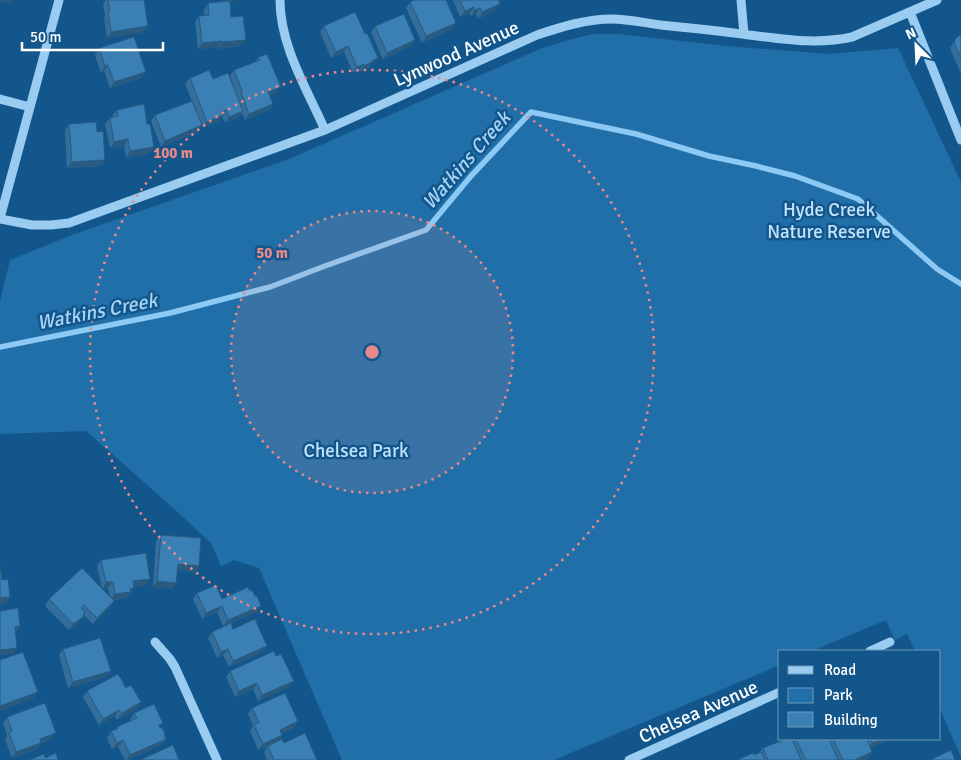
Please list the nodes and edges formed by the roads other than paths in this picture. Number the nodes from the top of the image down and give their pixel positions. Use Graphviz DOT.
graph roads {
  1 [pos="59,0"];
  2 [pos="280,0"];
  3 [pos="741,0"];
  4 [pos="937,0"];
  5 [pos="910,12"];
  6 [pos="744,34"];
  7 [pos="0,99"];
  8 [pos="30,107"];
  9 [pos="324,130"];
  10 [pos="961,140"];
  11 [pos="0,218"];
  12 [pos="155,642"];
  13 [pos="890,642"];
  14 [pos="872,650"];
  15 [pos="778,693"];
  16 [pos="217,760"];
  17 [pos="629,760"];
  1 -- 8 [label="street"];
  2 -- 9 [label="street"];
  3 -- 6 [label="street"];
  4 -- 5 [label="street, Lynwood Avenue"];
  5 -- 6 [label="street, Lynwood Avenue"];
  5 -- 10 [label="street"];
  6 -- 9 [label="street, Lynwood Avenue"];
  7 -- 8 [label="street"];
  8 -- 11 [label="street"];
  9 -- 11 [label="street, Lynwood Avenue"];
  12 -- 16 [label="street"];
  13 -- 14 [label="street"];
  15 -- 17 [label="street, Chelsea Avenue"];
}
